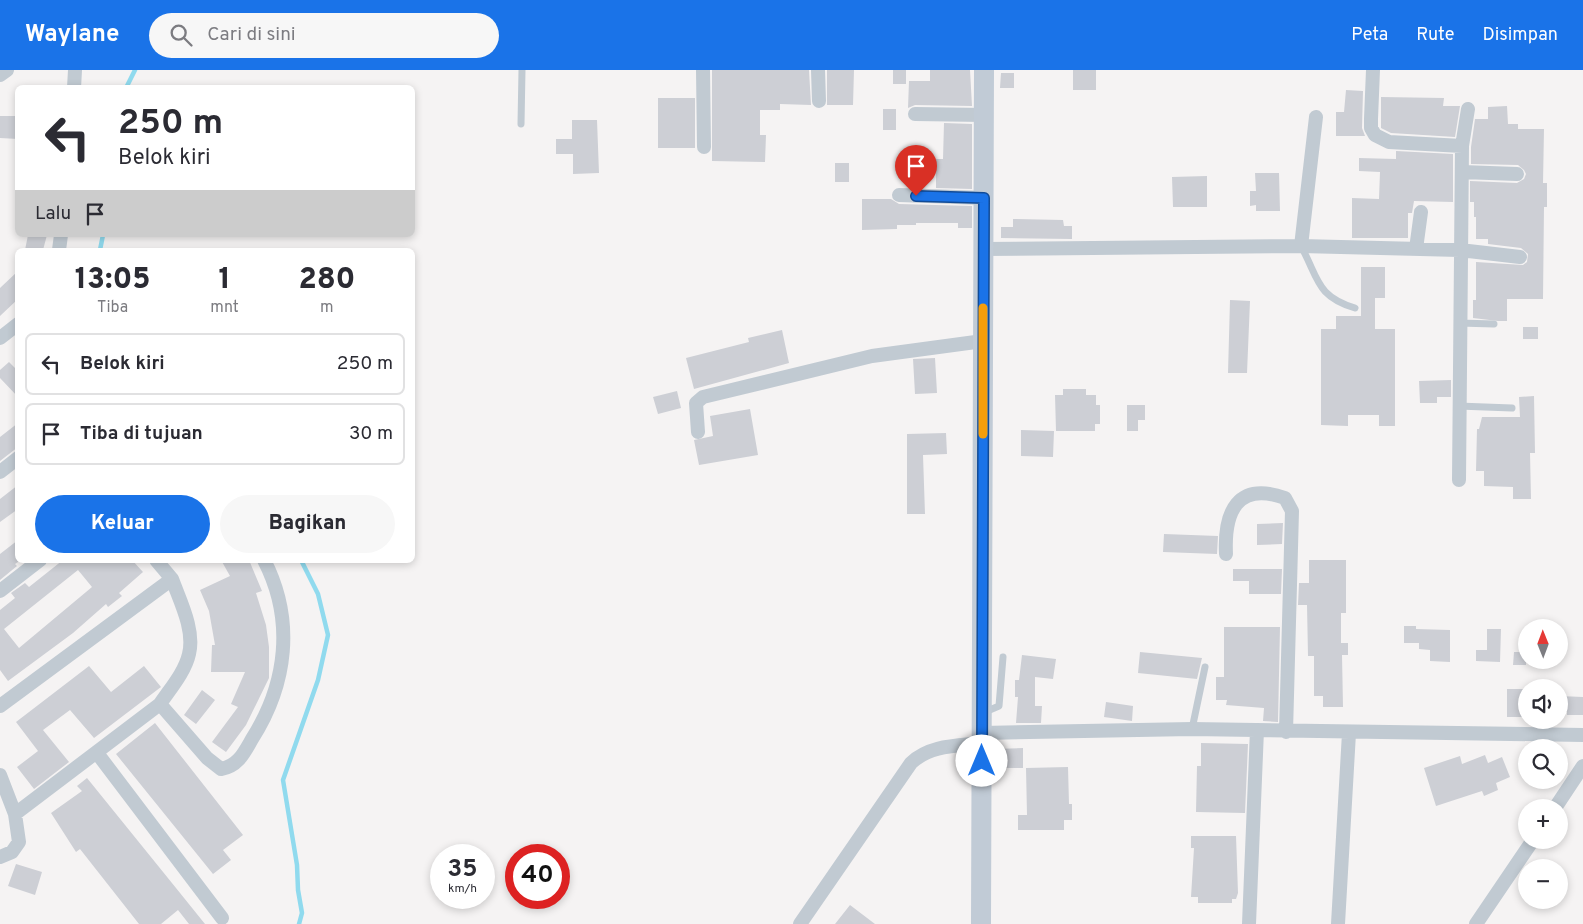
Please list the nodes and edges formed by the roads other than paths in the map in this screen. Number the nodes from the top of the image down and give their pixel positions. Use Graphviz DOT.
graph roads {
  1 [pos="7,70"];
  2 [pos="75,70"];
  3 [pos="522,70"];
  4 [pos="703,70"];
  5 [pos="818,70"];
  6 [pos="984,70"];
  7 [pos="1373,70"];
  8 [pos="0,75"];
  9 [pos="74,85"];
  10 [pos="818,101"];
  11 [pos="1468,109"];
  12 [pos="915,114"];
  13 [pos="984,115"];
  14 [pos="1316,117"];
  15 [pos="521,124"];
  16 [pos="1462,146"];
  17 [pos="704,147"];
  18 [pos="1462,172"];
  19 [pos="1517,174"];
  20 [pos="900,195"];
  21 [pos="984,198"];
  22 [pos="1421,212"];
  23 [pos="1301,246"];
  24 [pos="983,249"];
  25 [pos="1416,249"];
  26 [pos="1460,250"];
  27 [pos="1520,257"];
  28 [pos="1355,308"];
  29 [pos="1459,323"];
  30 [pos="1494,324"];
  31 [pos="15,326"];
  32 [pos="0,338"];
  33 [pos="983,342"];
  34 [pos="1458,406"];
  35 [pos="1512,408"];
  36 [pos="698,432"];
  37 [pos="15,460"];
  38 [pos="0,472"];
  39 [pos="1458,480"];
  40 [pos="1226,554"];
  41 [pos="36,563"];
  42 [pos="159,563"];
  43 [pos="265,563"];
  44 [pos="172,579"];
  45 [pos="0,591"];
  46 [pos="1003,657"];
  47 [pos="1205,667"];
  48 [pos="160,704"];
  49 [pos="0,706"];
  50 [pos="982,712"];
  51 [pos="1192,729"];
  52 [pos="1257,730"];
  53 [pos="1286,732"];
  54 [pos="1350,732"];
  55 [pos="1583,735"];
  56 [pos="982,738"];
  57 [pos="97,753"];
  58 [pos="1583,766"];
  59 [pos="0,774"];
  60 [pos="1561,799"];
  61 [pos="15,814"];
  62 [pos="1527,849"];
  63 [pos="0,857"];
  64 [pos="222,918"];
  65 [pos="800,924"];
  66 [pos="981,924"];
  67 [pos="1249,924"];
  68 [pos="1338,924"];
  69 [pos="1476,924"];
  1 -- 8 [label="street"];
  2 -- 9 [label="street"];
  3 -- 15 [label="lane"];
  4 -- 17 [label="street"];
  5 -- 10 [label="street"];
  6 -- 13 [label="street"];
  7 -- 16 [label="street"];
  11 -- 16 [label="street"];
  12 -- 13 [label="street"];
  13 -- 21 [label="street"];
  14 -- 23 [label="street"];
  16 -- 18 [label="street"];
  18 -- 19 [label="street"];
  18 -- 26 [label="street"];
  20 -- 21 [label="street"];
  21 -- 24 [label="street"];
  22 -- 25 [label="street"];
  23 -- 24 [label="street"];
  23 -- 25 [label="street"];
  23 -- 28 [label="lane"];
  24 -- 33 [label="street"];
  25 -- 26 [label="street"];
  26 -- 27 [label="street"];
  26 -- 29 [label="street"];
  29 -- 30 [label="lane"];
  29 -- 34 [label="street"];
  31 -- 32 [label="street"];
  33 -- 36 [label="street"];
  33 -- 50 [label="street"];
  34 -- 35 [label="lane"];
  34 -- 39 [label="street"];
  37 -- 38 [label="street"];
  40 -- 53 [label="street"];
  41 -- 45 [label="street"];
  42 -- 44 [label="street"];
  43 -- 48 [label="street"];
  44 -- 48 [label="street"];
  44 -- 49 [label="street"];
  46 -- 50 [label="lane"];
  47 -- 51 [label="lane"];
  48 -- 57 [label="street"];
  50 -- 56 [label="street"];
  51 -- 52 [label="street"];
  51 -- 56 [label="street"];
  52 -- 53 [label="street"];
  52 -- 67 [label="street"];
  53 -- 54 [label="street"];
  54 -- 55 [label="street"];
  54 -- 68 [label="street"];
  56 -- 65 [label="street"];
  56 -- 66 [label="street"];
  57 -- 61 [label="street"];
  57 -- 64 [label="street"];
  58 -- 60 [label="street"];
  59 -- 61 [label="street"];
  61 -- 63 [label="street"];
  62 -- 69 [label="street"];
}
